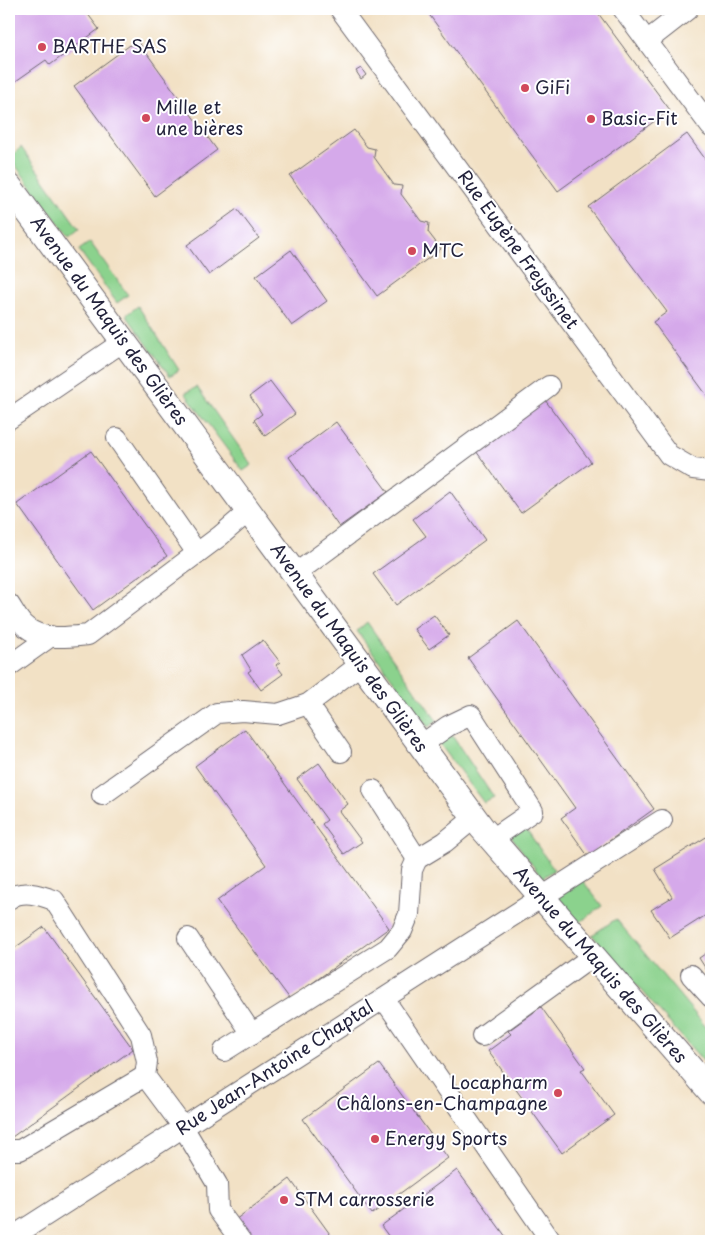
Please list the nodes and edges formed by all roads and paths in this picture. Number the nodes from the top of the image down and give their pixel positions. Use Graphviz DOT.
graph roads {
  1 [pos="340,9"];
  2 [pos="623,9"];
  3 [pos="688,9"];
  4 [pos="647,41"];
  5 [pos="711,127"];
  6 [pos="9,186"];
  7 [pos="124,341"];
  8 [pos="549,386"];
  9 [pos="9,419"];
  10 [pos="117,438"];
  11 [pos="711,471"];
  12 [pos="249,511"];
  13 [pos="196,553"];
  14 [pos="295,574"];
  15 [pos="9,604"];
  16 [pos="52,636"];
  17 [pos="361,664"];
  18 [pos="9,666"];
  19 [pos="308,704"];
  20 [pos="421,745"];
  21 [pos="341,752"];
  22 [pos="373,790"];
  23 [pos="102,795"];
  24 [pos="474,818"];
  25 [pos="662,820"];
  26 [pos="492,840"];
  27 [pos="418,859"];
  28 [pos="542,898"];
  29 [pos="9,899"];
  30 [pos="188,938"];
  31 [pos="593,956"];
  32 [pos="690,974"];
  33 [pos="711,998"];
  34 [pos="384,999"];
  35 [pos="252,1034"];
  36 [pos="482,1036"];
  37 [pos="224,1052"];
  38 [pos="145,1076"];
  39 [pos="711,1090"];
  40 [pos="183,1127"];
  41 [pos="9,1150"];
  42 [pos="9,1239"];
  43 [pos="241,1241"];
  44 [pos="551,1241"];
  1 -- 11 [label="street, Rue Eugène Freyssinet"];
  2 -- 4 [label="street"];
  3 -- 4 [label="street"];
  4 -- 5 [label="street"];
  6 -- 7 [label="main road, Avenue du Maquis des Glières"];
  7 -- 9 [label="street"];
  7 -- 12 [label="main road, Avenue du Maquis des Glières"];
  8 -- 14 [label="street"];
  10 -- 13 [label="street"];
  12 -- 13 [label="street"];
  12 -- 14 [label="main road, Avenue du Maquis des Glières"];
  13 -- 16 [label="street"];
  14 -- 17 [label="main road, Avenue du Maquis des Glières"];
  15 -- 16 [label="street"];
  16 -- 18 [label="street"];
  17 -- 19 [label="street"];
  17 -- 20 [label="main road, Avenue du Maquis des Glières"];
  19 -- 21 [label="street"];
  19 -- 23 [label="street"];
  20 -- 24 [label="main road, Avenue du Maquis des Glières"];
  20 -- 26 [label="street"];
  22 -- 27 [label="street"];
  24 -- 26 [label="main road, Avenue du Maquis des Glières"];
  24 -- 27 [label="street"];
  25 -- 28 [label="street, Rue Jean-Antoine Chaptal"];
  26 -- 28 [label="main road, Avenue du Maquis des Glières"];
  27 -- 35 [label="street"];
  28 -- 31 [label="main road, Avenue du Maquis des Glières"];
  28 -- 34 [label="street, Rue Jean-Antoine Chaptal"];
  29 -- 38 [label="street"];
  30 -- 35 [label="street"];
  31 -- 36 [label="street"];
  31 -- 39 [label="main road, Avenue du Maquis des Glières"];
  32 -- 33 [label="street"];
  34 -- 40 [label="street, Rue Jean-Antoine Chaptal"];
  34 -- 44 [label="street"];
  35 -- 37 [label="street"];
  38 -- 40 [label="street"];
  38 -- 41 [label="street"];
  40 -- 42 [label="street, Rue Jean-Antoine Chaptal"];
  40 -- 43 [label="street"];
}
